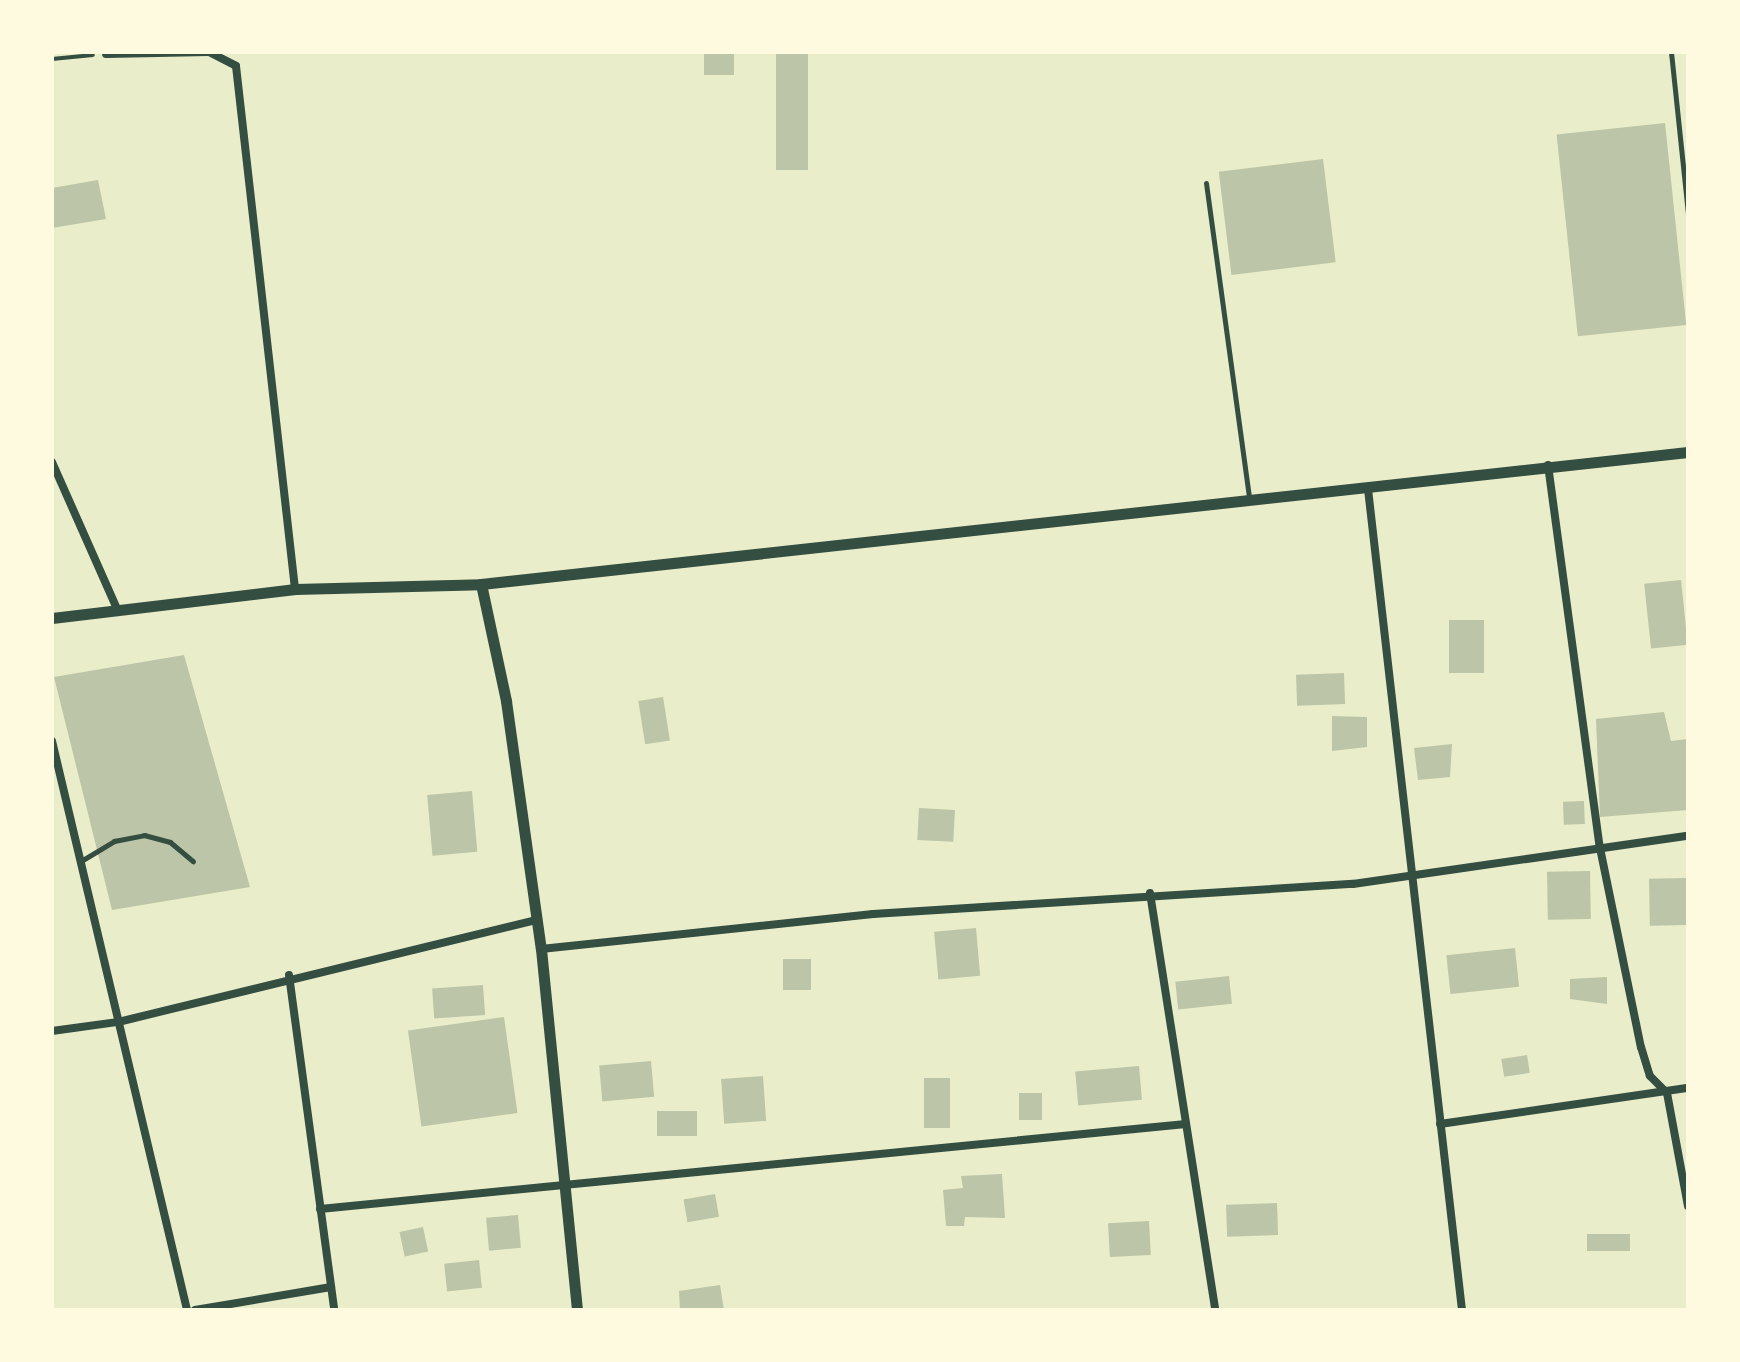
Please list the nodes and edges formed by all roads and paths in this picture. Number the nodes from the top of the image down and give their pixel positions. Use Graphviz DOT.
graph roads {
  1 [pos="1671,52"];
  2 [pos="106,54"];
  3 [pos="52,59"];
  4 [pos="1206,183"];
  5 [pos="1688,214"];
  6 [pos="1688,452"];
  7 [pos="52,462"];
  8 [pos="1548,464"];
  9 [pos="1368,489"];
  10 [pos="1249,499"];
  11 [pos="481,584"];
  12 [pos="295,589"];
  13 [pos="118,611"];
  14 [pos="52,618"];
  15 [pos="52,741"];
  16 [pos="1688,836"];
  17 [pos="1600,848"];
  18 [pos="193,861"];
  19 [pos="80,862"];
  20 [pos="1411,877"];
  21 [pos="1150,893"];
  22 [pos="536,920"];
  23 [pos="541,949"];
  24 [pos="289,975"];
  25 [pos="118,1022"];
  26 [pos="52,1031"];
  27 [pos="1688,1088"];
  28 [pos="1667,1093"];
  29 [pos="1186,1124"];
  30 [pos="1440,1124"];
  31 [pos="562,1185"];
  32 [pos="1688,1206"];
  33 [pos="320,1209"];
  34 [pos="331,1287"];
  35 [pos="187,1310"];
  36 [pos="195,1310"];
  37 [pos="334,1310"];
  38 [pos="577,1310"];
  39 [pos="1215,1310"];
  40 [pos="1462,1310"];
  1 -- 5 [label="lane"];
  2 -- 3 [label="path"];
  2 -- 12 [label="street"];
  4 -- 10 [label="lane"];
  6 -- 8 [label="street"];
  7 -- 13 [label="street"];
  8 -- 9 [label="street"];
  8 -- 17 [label="street"];
  9 -- 10 [label="street"];
  9 -- 20 [label="street"];
  10 -- 11 [label="street"];
  11 -- 12 [label="street"];
  11 -- 22 [label="street"];
  12 -- 13 [label="street"];
  13 -- 14 [label="street"];
  15 -- 19 [label="street"];
  16 -- 17 [label="street"];
  17 -- 20 [label="street"];
  17 -- 28 [label="street"];
  18 -- 19 [label="lane"];
  19 -- 25 [label="street"];
  20 -- 21 [label="street"];
  20 -- 30 [label="street"];
  21 -- 23 [label="street"];
  21 -- 29 [label="street"];
  22 -- 23 [label="street"];
  22 -- 24 [label="street"];
  23 -- 31 [label="street"];
  24 -- 25 [label="street"];
  24 -- 33 [label="street"];
  25 -- 26 [label="street"];
  25 -- 35 [label="street"];
  27 -- 28 [label="street"];
  28 -- 30 [label="street"];
  28 -- 32 [label="street"];
  29 -- 31 [label="street"];
  29 -- 39 [label="street"];
  30 -- 40 [label="street"];
  31 -- 33 [label="street"];
  31 -- 38 [label="street"];
  33 -- 34 [label="street"];
  34 -- 36 [label="street"];
  34 -- 37 [label="street"];
}
